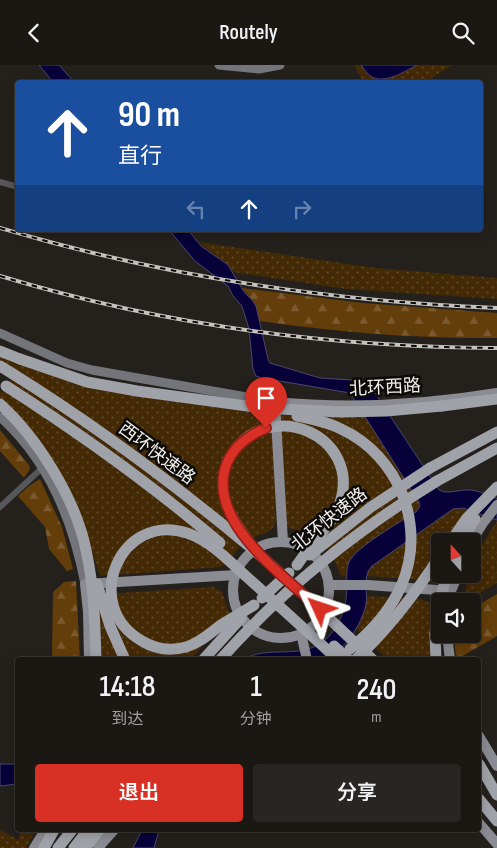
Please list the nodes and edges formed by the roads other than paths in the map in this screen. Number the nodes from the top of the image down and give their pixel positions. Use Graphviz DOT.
graph roads {
  1 [pos="219,65"];
  2 [pos="276,65"];
  3 [pos="0,182"];
  4 [pos="15,186"];
  5 [pos="0,333"];
  6 [pos="0,351"];
  7 [pos="0,367"];
  8 [pos="3,384"];
  9 [pos="497,393"];
  10 [pos="497,399"];
  11 [pos="275,402"];
  12 [pos="0,404"];
  13 [pos="261,408"];
  14 [pos="0,417"];
  15 [pos="497,432"];
  16 [pos="497,448"];
  17 [pos="42,468"];
  18 [pos="497,487"];
  19 [pos="497,505"];
  20 [pos="0,507"];
  21 [pos="456,533"];
  22 [pos="466,533"];
  23 [pos="477,533"];
  24 [pos="283,542"];
  25 [pos="86,548"];
  26 [pos="255,551"];
  27 [pos="297,565"];
  28 [pos="431,568"];
  29 [pos="236,575"];
  30 [pos="445,583"];
  31 [pos="85,584"];
  32 [pos="329,585"];
  33 [pos="431,593"];
  34 [pos="254,605"];
  35 [pos="302,637"];
  36 [pos="448,643"];
  37 [pos="90,657"];
  38 [pos="96,657"];
  39 [pos="124,657"];
  40 [pos="206,657"];
  41 [pos="223,657"];
  42 [pos="306,657"];
  43 [pos="333,657"];
  44 [pos="340,657"];
  45 [pos="346,657"];
  46 [pos="358,657"];
  47 [pos="370,657"];
  48 [pos="436,657"];
  49 [pos="450,657"];
  50 [pos="481,739"];
  51 [pos="497,766"];
  52 [pos="481,768"];
  53 [pos="481,777"];
  54 [pos="497,796"];
  55 [pos="481,803"];
  56 [pos="497,821"];
  57 [pos="481,825"];
  58 [pos="44,832"];
  59 [pos="53,832"];
  60 [pos="70,832"];
  61 [pos="86,832"];
  62 [pos="98,832"];
  63 [pos="112,832"];
  64 [pos="497,844"];
  65 [pos="34,848"];
  66 [pos="44,848"];
  67 [pos="58,848"];
  68 [pos="74,848"];
  69 [pos="85,848"];
  70 [pos="98,848"];
  1 -- 2 [label="street"];
  3 -- 4 [label="street"];
  5 -- 11 [label="street"];
  6 -- 13 [label="highway, bridge"];
  7 -- 26 [label="highway, 西环快速路, bridge"];
  8 -- 45 [label="highway, 西环快速路, bridge"];
  9 -- 11 [label="main road, 北环西路"];
  10 -- 13 [label="highway, bridge"];
  11 -- 24 [label="main road"];
  12 -- 25 [label="highway, bridge"];
  13 -- 44 [label="highway, bridge"];
  14 -- 17 [label="street"];
  15 -- 27 [label="highway, 北环快速路, bridge"];
  16 -- 41 [label="highway, 北环快速路, bridge"];
  17 -- 20 [label="street"];
  17 -- 31 [label="street"];
  18 -- 21 [label="highway"];
  18 -- 22 [label="highway"];
  19 -- 23 [label="main road"];
  24 -- 29 [label="main road"];
  24 -- 32 [label="main road"];
  25 -- 38 [label="highway, bridge"];
  25 -- 39 [label="highway, bridge"];
  26 -- 27 [label="highway, bridge"];
  26 -- 47 [label="highway, 西环快速路, bridge"];
  27 -- 34 [label="highway, 北环快速路, bridge"];
  28 -- 46 [label="highway, bridge"];
  29 -- 31 [label="main road"];
  29 -- 35 [label="main road"];
  30 -- 48 [label="highway, bridge"];
  31 -- 37 [label="main road"];
  32 -- 33 [label="main road"];
  32 -- 35 [label="main road"];
  34 -- 40 [label="highway, 北环快速路, bridge"];
  34 -- 43 [label="highway, bridge"];
  35 -- 42 [label="main road"];
  36 -- 49 [label="main road"];
  50 -- 51 [label="main road"];
  52 -- 54 [label="highway"];
  53 -- 54 [label="highway"];
  55 -- 56 [label="highway"];
  57 -- 64 [label="main road"];
  58 -- 65 [label="main road"];
  59 -- 66 [label="highway"];
  60 -- 67 [label="highway"];
  61 -- 68 [label="highway"];
  62 -- 69 [label="highway"];
  63 -- 70 [label="main road"];
}
